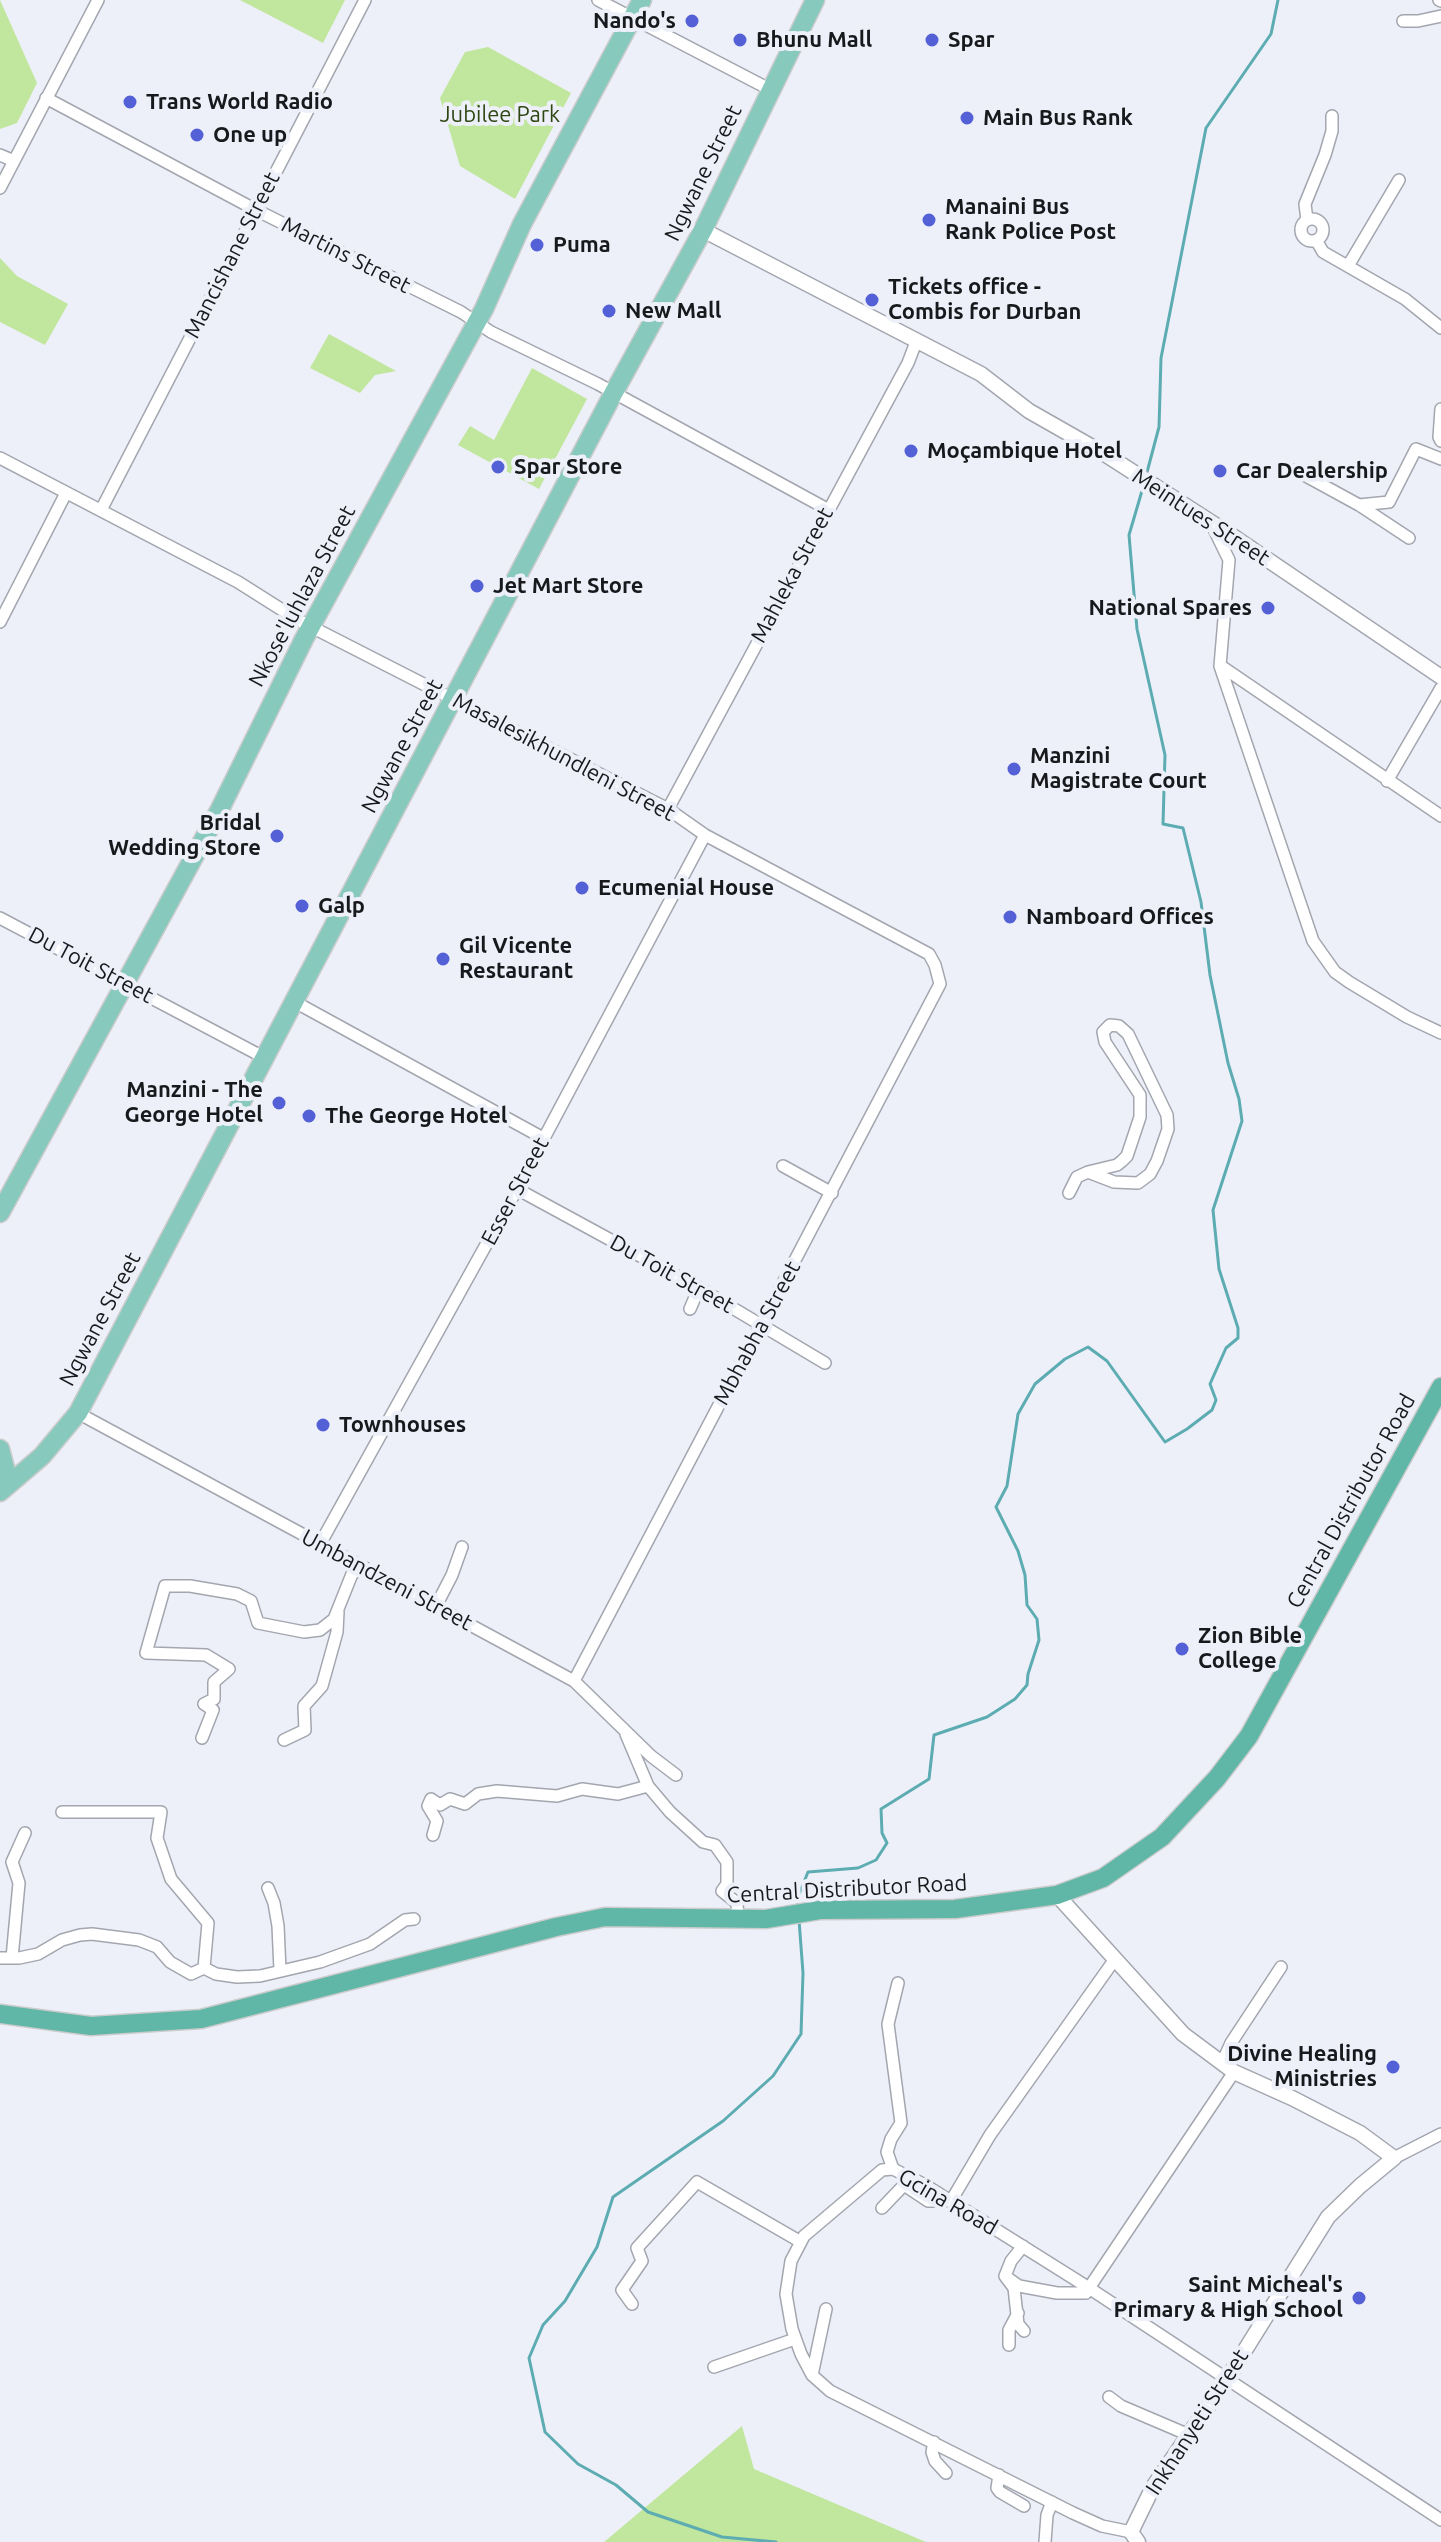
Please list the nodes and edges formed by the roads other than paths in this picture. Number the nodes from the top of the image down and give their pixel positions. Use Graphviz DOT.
graph roads {
  1 [pos="98,0"];
  2 [pos="365,0"];
  3 [pos="598,0"];
  4 [pos="642,0"];
  5 [pos="815,0"];
  6 [pos="1441,16"];
  7 [pos="633,18"];
  8 [pos="1403,21"];
  9 [pos="771,90"];
  10 [pos="46,98"];
  11 [pos="1332,116"];
  12 [pos="0,155"];
  13 [pos="14,161"];
  14 [pos="1399,180"];
  15 [pos="0,188"];
  16 [pos="256,210"];
  17 [pos="703,230"];
  18 [pos="1348,266"];
  19 [pos="475,322"];
  20 [pos="1441,328"];
  21 [pos="916,342"];
  22 [pos="613,394"];
  23 [pos="1441,409"];
  24 [pos="1441,441"];
  25 [pos="0,458"];
  26 [pos="1441,459"];
  27 [pos="1295,470"];
  28 [pos="66,493"];
  29 [pos="1359,505"];
  30 [pos="827,509"];
  31 [pos="101,510"];
  32 [pos="1211,523"];
  33 [pos="1409,538"];
  34 [pos="0,622"];
  35 [pos="313,626"];
  36 [pos="1220,666"];
  37 [pos="1441,677"];
  38 [pos="1441,688"];
  39 [pos="454,699"];
  40 [pos="1387,781"];
  41 [pos="668,809"];
  42 [pos="1441,816"];
  43 [pos="705,835"];
  44 [pos="0,918"];
  45 [pos="126,983"];
  46 [pos="940,984"];
  47 [pos="295,1002"];
  48 [pos="1441,1033"];
  49 [pos="265,1058"];
  50 [pos="543,1138"];
  51 [pos="783,1166"];
  52 [pos="1088,1172"];
  53 [pos="517,1189"];
  54 [pos="832,1193"];
  55 [pos="1069,1193"];
  56 [pos="0,1213"];
  57 [pos="699,1288"];
  58 [pos="690,1309"];
  59 [pos="760,1325"];
  60 [pos="825,1363"];
  61 [pos="1441,1387"];
  62 [pos="1441,1408"];
  63 [pos="78,1413"];
  64 [pos="0,1449"];
  65 [pos="0,1490"];
  66 [pos="320,1544"];
  67 [pos="462,1547"];
  68 [pos="363,1567"];
  69 [pos="436,1606"];
  70 [pos="338,1611"];
  71 [pos="574,1681"];
  72 [pos="624,1730"];
  73 [pos="202,1738"];
  74 [pos="284,1740"];
  75 [pos="676,1775"];
  76 [pos="648,1786"];
  77 [pos="62,1812"];
  78 [pos="25,1833"];
  79 [pos="433,1835"];
  80 [pos="268,1888"];
  81 [pos="1061,1899"];
  82 [pos="414,1919"];
  83 [pos="738,1919"];
  84 [pos="769,1923"];
  85 [pos="6,1958"];
  86 [pos="1115,1959"];
  87 [pos="1281,1967"];
  88 [pos="204,1968"];
  89 [pos="280,1970"];
  90 [pos="898,1983"];
  91 [pos="0,2014"];
  92 [pos="0,2027"];
  93 [pos="1228,2068"];
  94 [pos="1441,2134"];
  95 [pos="1394,2158"];
  96 [pos="893,2169"];
  97 [pos="951,2201"];
  98 [pos="882,2208"];
  99 [pos="801,2242"];
  100 [pos="1023,2246"];
  101 [pos="1005,2276"];
  102 [pos="1088,2290"];
  103 [pos="632,2304"];
  104 [pos="826,2309"];
  105 [pos="1018,2313"];
  106 [pos="1024,2331"];
  107 [pos="795,2339"];
  108 [pos="1009,2345"];
  109 [pos="714,2367"];
  110 [pos="812,2375"];
  111 [pos="1227,2379"];
  112 [pos="1109,2397"];
  113 [pos="1189,2435"];
  114 [pos="934,2442"];
  115 [pos="946,2473"];
  116 [pos="999,2475"];
  117 [pos="1052,2502"];
  118 [pos="1024,2506"];
  119 [pos="1441,2520"];
  120 [pos="1135,2537"];
  121 [pos="1045,2542"];
  1 -- 10 [label="street"];
  2 -- 16 [label="street, Mancishane Street"];
  3 -- 7 [label="street"];
  4 -- 7 [label="main road, Nkose'luhlaza Street"];
  5 -- 9 [label="main road, Ngwane Street"];
  6 -- 8 [label="street"];
  7 -- 9 [label="street"];
  7 -- 19 [label="main road, Nkose'luhlaza Street"];
  9 -- 17 [label="main road, Ngwane Street"];
  10 -- 13 [label="street"];
  10 -- 16 [label="street, Martins Street"];
  11 -- 18 [label="street"];
  12 -- 13 [label="street"];
  13 -- 15 [label="street"];
  14 -- 18 [label="street"];
  16 -- 19 [label="street, Martins Street"];
  16 -- 31 [label="street, Mancishane Street"];
  17 -- 21 [label="street, Meintues Street"];
  17 -- 22 [label="main road, Ngwane Street"];
  18 -- 20 [label="street"];
  19 -- 22 [label="street, Martins Street"];
  19 -- 35 [label="main road, Nkose'luhlaza Street"];
  21 -- 30 [label="street, Mahleka Street"];
  21 -- 32 [label="street, Meintues Street"];
  22 -- 30 [label="street"];
  22 -- 39 [label="main road, Ngwane Street"];
  23 -- 24 [label="street"];
  25 -- 28 [label="street, Masalesikhundleni Street"];
  26 -- 29 [label="street"];
  27 -- 29 [label="street"];
  28 -- 31 [label="street, Masalesikhundleni Street"];
  28 -- 34 [label="street"];
  29 -- 33 [label="street"];
  30 -- 41 [label="street, Mahleka Street"];
  31 -- 35 [label="street, Masalesikhundleni Street"];
  32 -- 36 [label="street"];
  32 -- 37 [label="street, Meintues Street"];
  35 -- 39 [label="street, Masalesikhundleni Street"];
  35 -- 45 [label="main road, Nkose'luhlaza Street"];
  36 -- 40 [label="street"];
  36 -- 48 [label="street"];
  38 -- 40 [label="street"];
  39 -- 41 [label="street, Masalesikhundleni Street"];
  39 -- 47 [label="main road, Ngwane Street"];
  40 -- 42 [label="street"];
  41 -- 43 [label="street, Masalesikhundleni Street"];
  43 -- 46 [label="street, Masalesikhundleni Street"];
  43 -- 50 [label="street, Esser Street"];
  44 -- 45 [label="street, Du Toit Street"];
  45 -- 49 [label="street, Du Toit Street"];
  45 -- 56 [label="main road, Nkose'luhlaza Street"];
  46 -- 54 [label="street, Mbhabha Street"];
  47 -- 49 [label="main road, Ngwane Street"];
  47 -- 50 [label="street"];
  49 -- 63 [label="main road, Ngwane Street"];
  50 -- 53 [label="street, Esser Street"];
  51 -- 54 [label="street"];
  52 -- 52 [label="street"];
  52 -- 55 [label="street"];
  53 -- 57 [label="street, Du Toit Street"];
  53 -- 66 [label="street, Esser Street"];
  54 -- 59 [label="street, Mbhabha Street"];
  57 -- 58 [label="street"];
  57 -- 59 [label="street, Du Toit Street"];
  59 -- 60 [label="street, Du Toit Street"];
  59 -- 71 [label="street, Mbhabha Street"];
  61 -- 81 [label="highway, Central Distributor Road"];
  62 -- 81 [label="highway, Central Distributor Road"];
  63 -- 65 [label="main road, Ngwane Street"];
  63 -- 66 [label="street, Umbandzeni Street"];
  64 -- 65 [label="main road"];
  66 -- 68 [label="street, Umbandzeni Street"];
  67 -- 69 [label="street"];
  68 -- 69 [label="street, Umbandzeni Street"];
  68 -- 70 [label="street"];
  69 -- 71 [label="street, Umbandzeni Street"];
  70 -- 73 [label="street"];
  70 -- 74 [label="street"];
  71 -- 72 [label="street, Umbandzeni Street"];
  72 -- 75 [label="street, Umbandzeni Street"];
  72 -- 76 [label="street"];
  76 -- 79 [label="street"];
  76 -- 83 [label="street"];
  77 -- 88 [label="street"];
  78 -- 85 [label="street"];
  80 -- 89 [label="street"];
  81 -- 84 [label="highway, Central Distributor Road"];
  81 -- 86 [label="street"];
  82 -- 89 [label="street"];
  83 -- 84 [label="highway, Central Distributor Road"];
  83 -- 91 [label="highway, Central Distributor Road"];
  84 -- 92 [label="highway, Central Distributor Road"];
  85 -- 88 [label="street"];
  86 -- 93 [label="street"];
  86 -- 97 [label="street"];
  87 -- 93 [label="street"];
  88 -- 89 [label="street"];
  90 -- 96 [label="street"];
  93 -- 95 [label="street"];
  93 -- 102 [label="street"];
  94 -- 95 [label="street"];
  95 -- 111 [label="street, Inkhanyeti Street"];
  96 -- 97 [label="street, Gcina Road"];
  96 -- 99 [label="street, Gcina Road"];
  97 -- 98 [label="street"];
  97 -- 100 [label="street, Gcina Road"];
  99 -- 103 [label="street"];
  99 -- 107 [label="street, Gcina Road"];
  100 -- 101 [label="street"];
  100 -- 102 [label="street, Gcina Road"];
  101 -- 102 [label="street"];
  101 -- 105 [label="street"];
  102 -- 111 [label="street, Gcina Road"];
  104 -- 110 [label="street"];
  105 -- 106 [label="street"];
  105 -- 108 [label="street"];
  107 -- 109 [label="street"];
  107 -- 110 [label="street, Gcina Road"];
  110 -- 114 [label="street, Gcina Road"];
  111 -- 113 [label="street, Inkhanyeti Street"];
  111 -- 119 [label="street, Gcina Road"];
  112 -- 113 [label="street"];
  113 -- 120 [label="street, Inkhanyeti Street"];
  114 -- 115 [label="street"];
  114 -- 116 [label="street, Gcina Road"];
  116 -- 117 [label="street, Gcina Road"];
  116 -- 118 [label="street"];
  117 -- 120 [label="street, Gcina Road"];
  117 -- 121 [label="street"];
}
